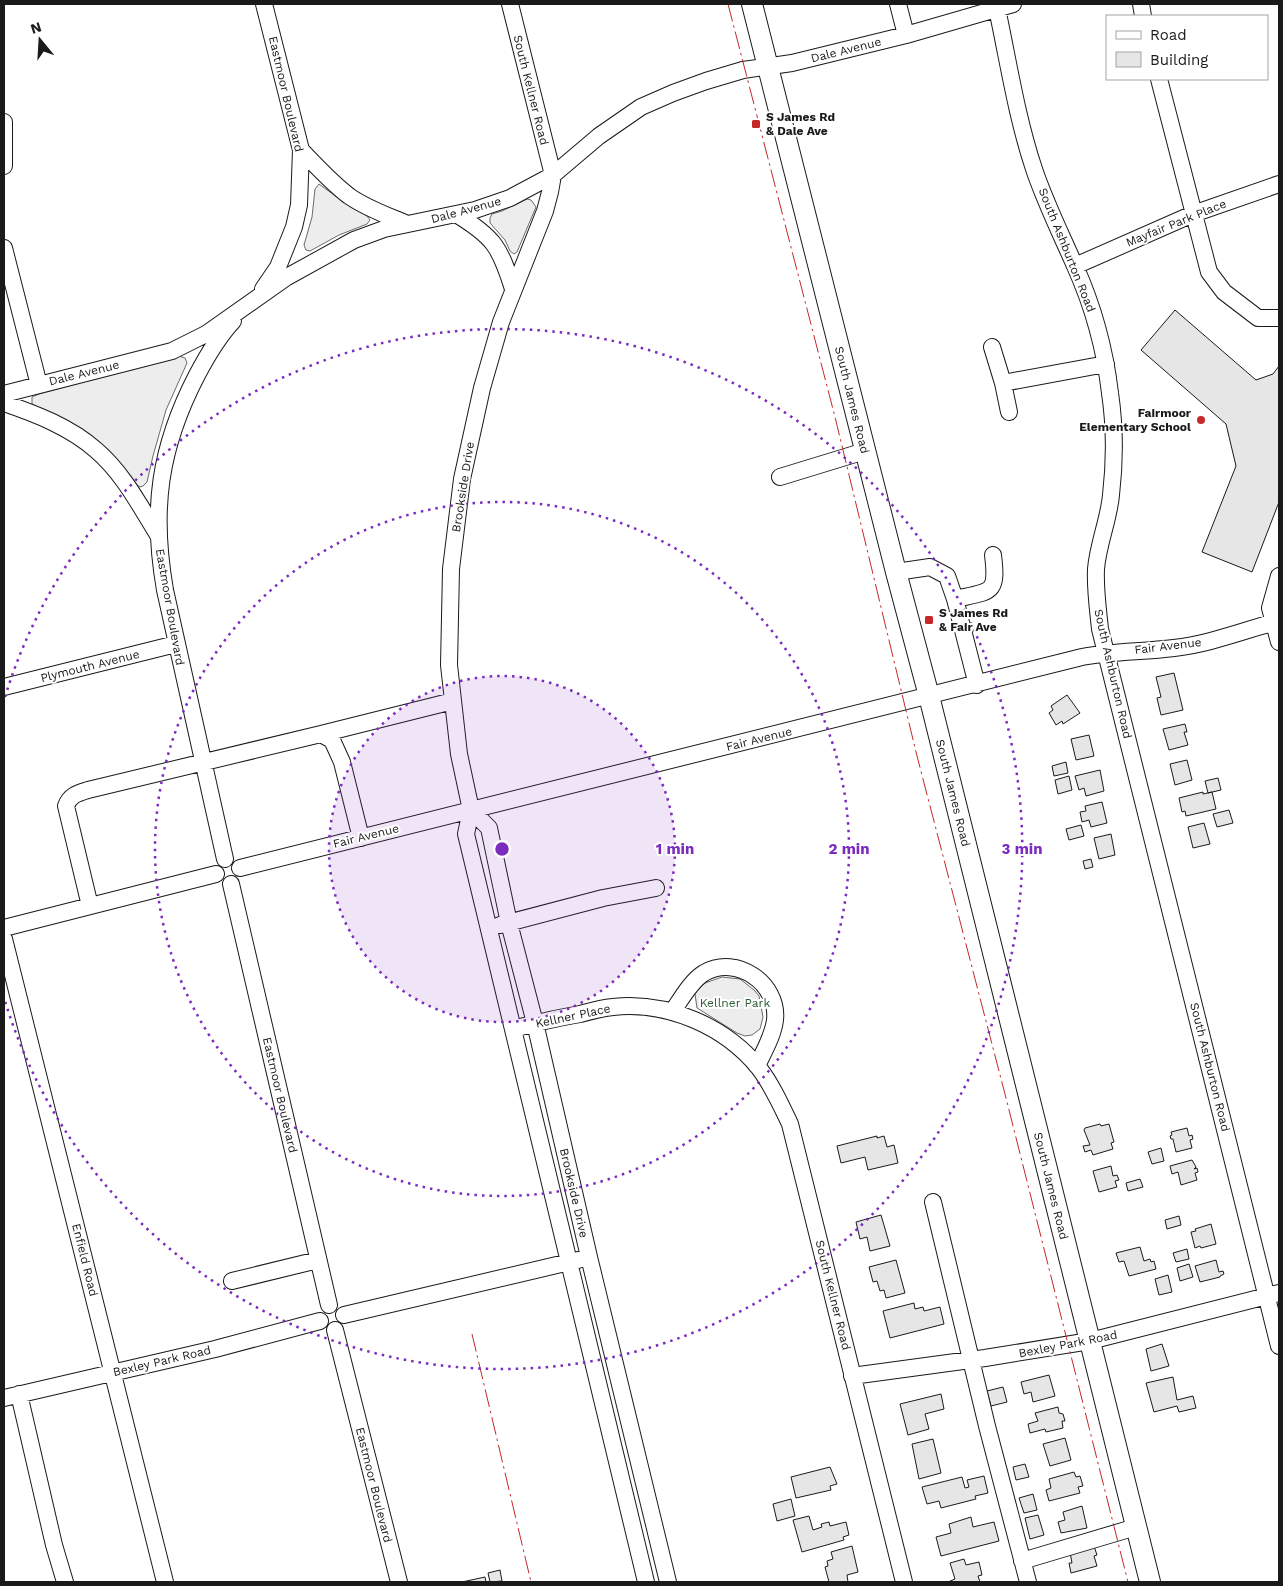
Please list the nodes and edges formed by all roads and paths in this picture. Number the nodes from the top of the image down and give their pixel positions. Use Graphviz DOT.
graph roads {
  1 [pos="264,4"];
  2 [pos="510,4"];
  3 [pos="752,4"];
  4 [pos="898,4"];
  5 [pos="1013,4"];
  6 [pos="996,6"];
  7 [pos="906,35"];
  8 [pos="768,66"];
  9 [pos="1159,80"];
  10 [pos="4,122"];
  11 [pos="301,150"];
  12 [pos="4,166"];
  13 [pos="553,175"];
  14 [pos="1279,184"];
  15 [pos="456,214"];
  16 [pos="1193,214"];
  17 [pos="405,223"];
  18 [pos="4,248"];
  19 [pos="1075,266"];
  20 [pos="513,289"];
  21 [pos="250,304"];
  22 [pos="1279,318"];
  23 [pos="992,347"];
  24 [pos="1106,364"];
  25 [pos="1003,383"];
  26 [pos="39,384"];
  27 [pos="4,394"];
  28 [pos="4,403"];
  29 [pos="1009,412"];
  30 [pos="865,451"];
  31 [pos="780,477"];
  32 [pos="158,535"];
  33 [pos="993,555"];
  34 [pos="896,572"];
  35 [pos="1279,576"];
  36 [pos="955,599"];
  37 [pos="1277,622"];
  38 [pos="1279,642"];
  39 [pos="176,644"];
  40 [pos="1106,652"];
  41 [pos="977,685"];
  42 [pos="4,687"];
  43 [pos="929,696"];
  44 [pos="453,701"];
  45 [pos="321,734"];
  46 [pos="203,762"];
  47 [pos="471,810"];
  48 [pos="361,838"];
  49 [pos="225,859"];
  50 [pos="240,868"];
  51 [pos="216,874"];
  52 [pos="231,884"];
  53 [pos="656,888"];
  54 [pos="90,906"];
  55 [pos="509,923"];
  56 [pos="4,928"];
  57 [pos="488,928"];
  58 [pos="4,939"];
  59 [pos="673,1011"];
  60 [pos="536,1023"];
  61 [pos="513,1029"];
  62 [pos="718,1032"];
  63 [pos="757,1066"];
  64 [pos="558,1128"];
  65 [pos="538,1132"];
  66 [pos="933,1202"];
  67 [pos="589,1257"];
  68 [pos="318,1260"];
  69 [pos="569,1262"];
  70 [pos="232,1281"];
  71 [pos="1273,1295"];
  72 [pos="329,1306"];
  73 [pos="344,1315"];
  74 [pos="320,1322"];
  75 [pos="335,1330"];
  76 [pos="1090,1342"];
  77 [pos="1279,1346"];
  78 [pos="971,1360"];
  79 [pos="113,1372"];
  80 [pos="852,1376"];
  81 [pos="11,1396"];
  82 [pos="640,1469"];
  83 [pos="620,1473"];
  84 [pos="1136,1527"];
  85 [pos="1022,1561"];
  86 [pos="65,1582"];
  87 [pos="164,1582"];
  88 [pos="399,1582"];
  89 [pos="646,1582"];
  90 [pos="668,1582"];
  91 [pos="904,1582"];
  92 [pos="1028,1582"];
  93 [pos="1150,1582"];
  1 -- 11 [label="street, Eastmoor Boulevard"];
  2 -- 13 [label="street, South Kellner Road"];
  3 -- 8 [label="main road, South James Road"];
  4 -- 7 [label="street"];
  5 -- 6 [label="street, Dale Avenue"];
  6 -- 7 [label="street, Dale Avenue"];
  6 -- 19 [label="street, South Ashburton Road"];
  7 -- 8 [label="street, Dale Avenue"];
  8 -- 13 [label="street, Dale Avenue"];
  8 -- 30 [label="main road, South James Road"];
  9 -- 16 [label="street"];
  10 -- 12 [label="street"];
  11 -- 17 [label="street"];
  11 -- 21 [label="street, Eastmoor Boulevard"];
  13 -- 15 [label="street, Dale Avenue"];
  13 -- 20 [label="street, Brookside Drive"];
  14 -- 16 [label="street, Mayfair Park Place"];
  15 -- 17 [label="street, Dale Avenue"];
  15 -- 20 [label="street"];
  16 -- 19 [label="street, Mayfair Park Place"];
  16 -- 22 [label="street"];
  17 -- 21 [label="street, Dale Avenue"];
  18 -- 26 [label="street"];
  19 -- 24 [label="street, South Ashburton Road"];
  20 -- 44 [label="street, Brookside Drive"];
  21 -- 26 [label="street, Dale Avenue"];
  21 -- 32 [label="street, Eastmoor Boulevard"];
  23 -- 25 [label="street"];
  24 -- 25 [label="street"];
  24 -- 40 [label="street, South Ashburton Road"];
  25 -- 29 [label="street"];
  26 -- 27 [label="street, Dale Avenue"];
  28 -- 32 [label="street"];
  30 -- 31 [label="street"];
  30 -- 34 [label="main road, South James Road"];
  32 -- 39 [label="street, Eastmoor Boulevard"];
  33 -- 36 [label="street"];
  34 -- 36 [label="street"];
  34 -- 43 [label="main road, South James Road"];
  35 -- 37 [label="street"];
  36 -- 41 [label="street"];
  37 -- 38 [label="street"];
  37 -- 40 [label="street, Fair Avenue"];
  39 -- 42 [label="street, Plymouth Avenue"];
  39 -- 46 [label="street, Eastmoor Boulevard"];
  40 -- 41 [label="street, Fair Avenue"];
  40 -- 71 [label="street, South Ashburton Road"];
  41 -- 43 [label="street, Fair Avenue"];
  43 -- 47 [label="street, Fair Avenue"];
  43 -- 76 [label="main road, South James Road"];
  44 -- 45 [label="street"];
  44 -- 47 [label="street, Brookside Drive"];
  45 -- 46 [label="street"];
  45 -- 48 [label="street"];
  46 -- 49 [label="street, Eastmoor Boulevard"];
  46 -- 54 [label="street"];
  47 -- 48 [label="street, Fair Avenue"];
  47 -- 55 [label="street, Brookside Drive"];
  47 -- 57 [label="street, Brookside Drive"];
  48 -- 50 [label="street, Fair Avenue"];
  49 -- 50 [label="street"];
  49 -- 51 [label="street"];
  50 -- 52 [label="street"];
  51 -- 52 [label="street"];
  51 -- 54 [label="street"];
  52 -- 68 [label="street, Eastmoor Boulevard"];
  53 -- 55 [label="street"];
  54 -- 56 [label="street"];
  55 -- 57 [label="street"];
  55 -- 60 [label="street, Brookside Drive"];
  57 -- 61 [label="street, Brookside Drive"];
  58 -- 79 [label="street, Enfield Road"];
  59 -- 60 [label="street, Kellner Place"];
  59 -- 62 [label="street, Kellner Place"];
  59 -- 63 [label="street"];
  60 -- 61 [label="street, Kellner Place"];
  60 -- 64 [label="street, Brookside Drive"];
  61 -- 65 [label="street, Brookside Drive"];
  62 -- 63 [label="street, South Kellner Road"];
  63 -- 80 [label="street, South Kellner Road"];
  64 -- 65 [label="street"];
  64 -- 67 [label="street, Brookside Drive"];
  65 -- 69 [label="street, Brookside Drive"];
  66 -- 78 [label="street"];
  67 -- 69 [label="street"];
  67 -- 82 [label="street, Brookside Drive"];
  68 -- 70 [label="street"];
  68 -- 72 [label="street, Eastmoor Boulevard"];
  69 -- 73 [label="street"];
  69 -- 83 [label="street, Brookside Drive"];
  71 -- 76 [label="street, Bexley Park Road"];
  71 -- 77 [label="street, South Ashburton Road"];
  72 -- 73 [label="street"];
  72 -- 74 [label="street"];
  73 -- 75 [label="street"];
  74 -- 75 [label="street"];
  74 -- 79 [label="street, Bexley Park Road"];
  75 -- 88 [label="street, Eastmoor Boulevard"];
  76 -- 78 [label="street, Bexley Park Road"];
  76 -- 84 [label="main road, South James Road"];
  78 -- 80 [label="street, Bexley Park Road"];
  78 -- 85 [label="street"];
  79 -- 81 [label="street, Bexley Park Road"];
  79 -- 87 [label="street, Enfield Road"];
  80 -- 91 [label="street, South Kellner Road"];
  81 -- 86 [label="street"];
  82 -- 83 [label="street"];
  82 -- 90 [label="street, Brookside Drive"];
  83 -- 89 [label="street, Brookside Drive"];
  84 -- 85 [label="street"];
  84 -- 93 [label="main road, South James Road"];
  85 -- 92 [label="street"];
}
